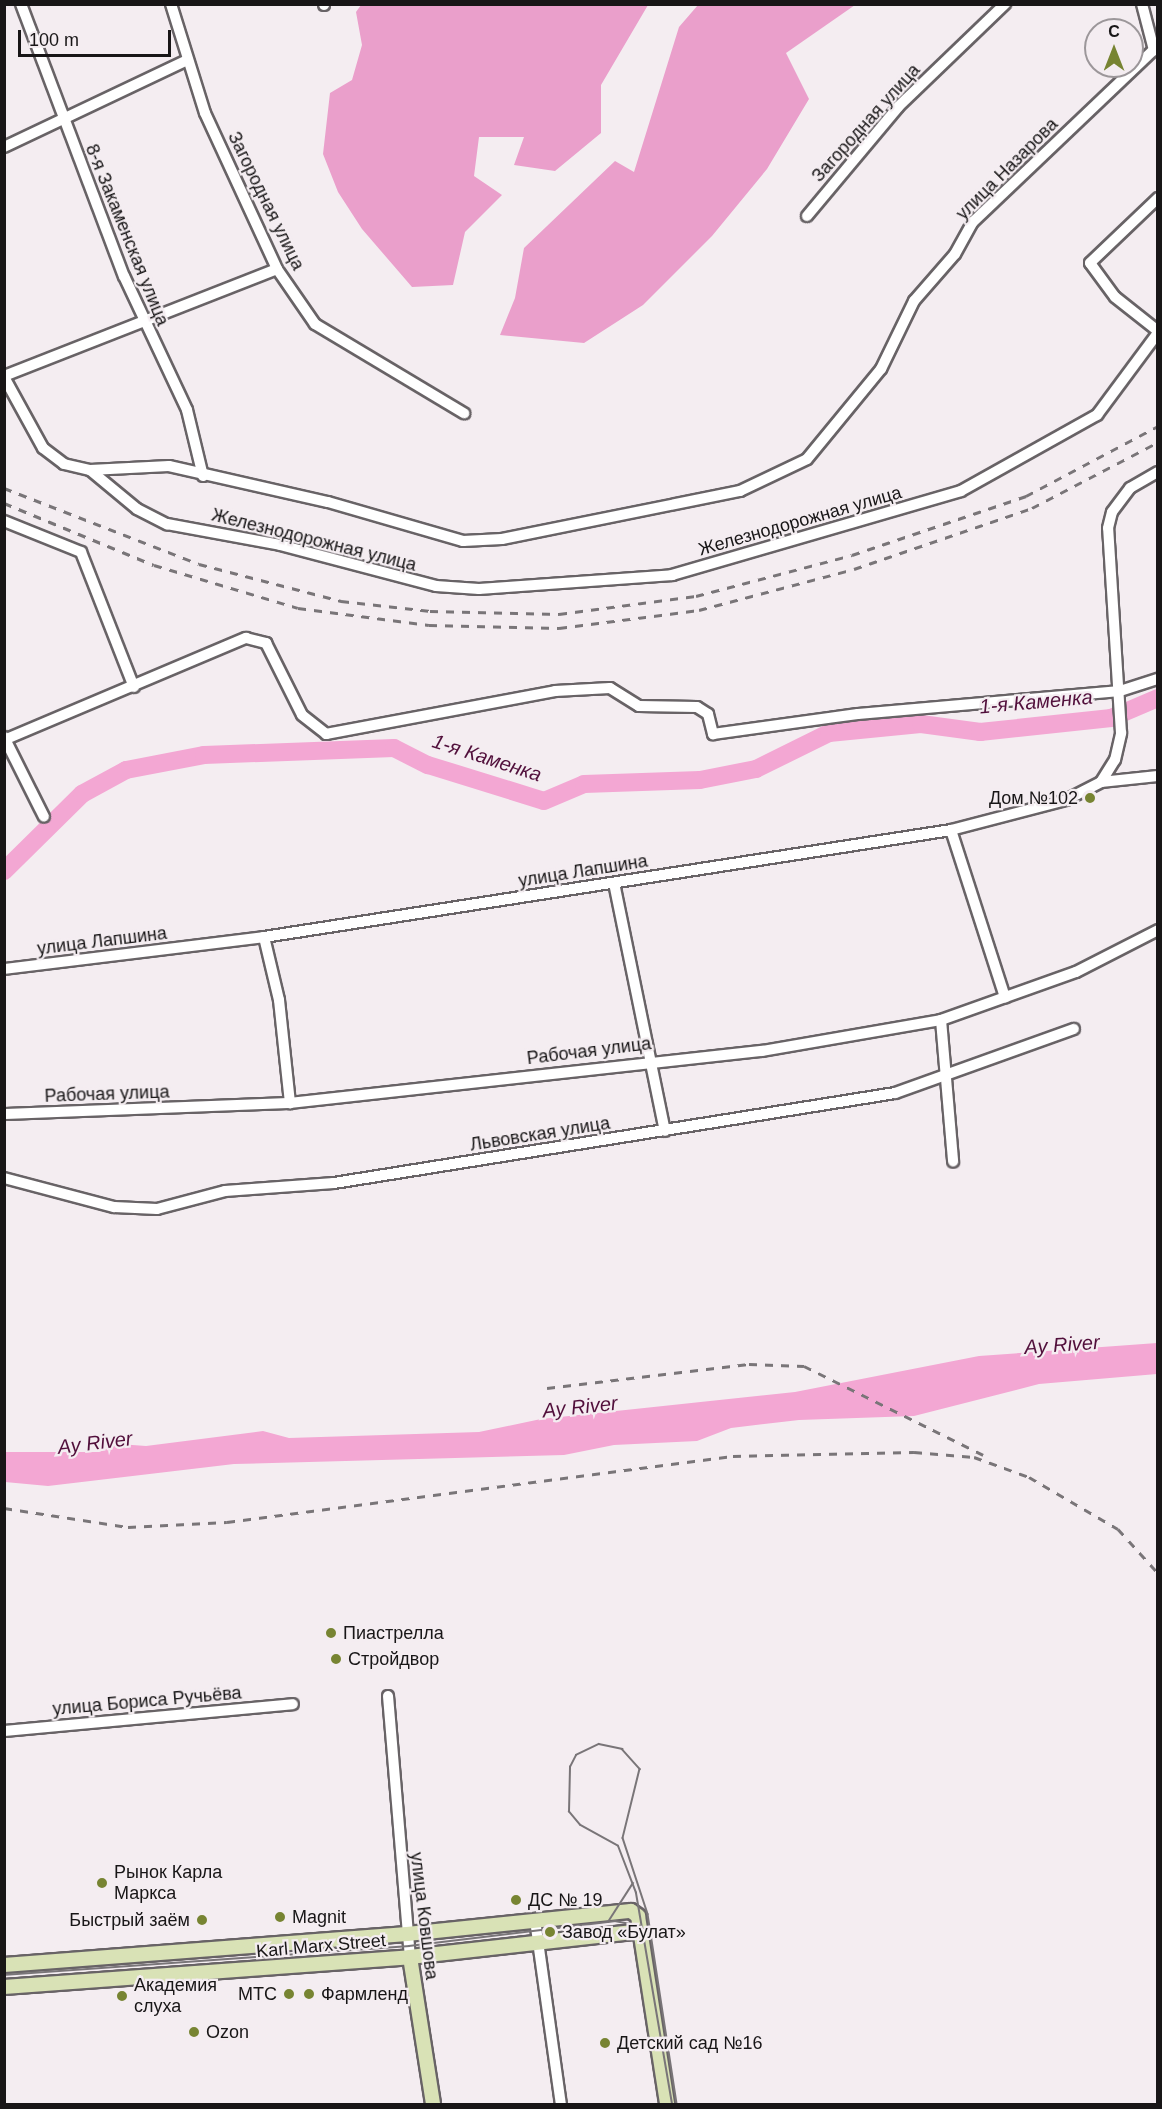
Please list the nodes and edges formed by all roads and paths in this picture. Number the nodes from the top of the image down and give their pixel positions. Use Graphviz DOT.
graph roads {
  1 [pos="21,4"];
  2 [pos="171,4"];
  3 [pos="1005,4"];
  4 [pos="1142,4"];
  5 [pos="1156,48"];
  6 [pos="187,60"];
  7 [pos="62,118"];
  8 [pos="4,147"];
  9 [pos="1158,198"];
  10 [pos="807,216"];
  11 [pos="277,269"];
  12 [pos="145,325"];
  13 [pos="1158,332"];
  14 [pos="4,377"];
  15 [pos="464,413"];
  16 [pos="90,470"];
  17 [pos="791,471"];
  18 [pos="1158,472"];
  19 [pos="202,476"];
  20 [pos="4,521"];
  21 [pos="1158,679"];
  22 [pos="134,687"];
  23 [pos="1120,692"];
  24 [pos="5,739"];
  25 [pos="1158,776"];
  26 [pos="1101,782"];
  27 [pos="44,817"];
  28 [pos="951,830"];
  29 [pos="614,883"];
  30 [pos="1158,930"];
  31 [pos="264,937"];
  32 [pos="4,969"];
  33 [pos="1005,997"];
  34 [pos="941,1020"];
  35 [pos="1074,1029"];
  36 [pos="652,1060"];
  37 [pos="945,1074"];
  38 [pos="290,1103"];
  39 [pos="4,1114"];
  40 [pos="664,1131"];
  41 [pos="953,1161"];
  42 [pos="4,1178"];
  43 [pos="388,1696"];
  44 [pos="293,1704"];
  45 [pos="4,1731"];
  46 [pos="535,1920"];
  47 [pos="640,1931"];
  48 [pos="407,1934"];
  49 [pos="539,1944"];
  50 [pos="410,1957"];
  51 [pos="4,1965"];
  52 [pos="4,1987"];
  53 [pos="433,2104"];
  54 [pos="561,2104"];
  55 [pos="667,2104"];
  1 -- 7 [label="street, 8-я Закаменская улица"];
  2 -- 6 [label="street, Загородная улица"];
  3 -- 10 [label="street, Загородная улица"];
  4 -- 5 [label="street"];
  5 -- 17 [label="street, улица Назарова"];
  6 -- 7 [label="street"];
  6 -- 11 [label="street, Загородная улица"];
  7 -- 8 [label="street"];
  7 -- 12 [label="street, 8-я Закаменская улица"];
  9 -- 13 [label="street"];
  11 -- 12 [label="street"];
  11 -- 15 [label="street, Загородная улица"];
  12 -- 14 [label="street"];
  12 -- 19 [label="street, 8-я Закаменская улица"];
  13 -- 16 [label="street, Железнодорожная улица"];
  14 -- 16 [label="street"];
  16 -- 19 [label="street, Железнодорожная улица"];
  17 -- 19 [label="street, Железнодорожная улица"];
  18 -- 23 [label="street"];
  20 -- 22 [label="street"];
  21 -- 23 [label="street"];
  22 -- 23 [label="street"];
  22 -- 24 [label="street"];
  23 -- 26 [label="street"];
  24 -- 27 [label="street"];
  25 -- 26 [label="street, улица Лапшина"];
  26 -- 28 [label="street, улица Лапшина"];
  28 -- 29 [label="street, улица Лапшина"];
  28 -- 33 [label="street"];
  29 -- 31 [label="street, улица Лапшина"];
  29 -- 36 [label="street"];
  30 -- 33 [label="street, Рабочая улица"];
  31 -- 32 [label="street, улица Лапшина"];
  31 -- 38 [label="street"];
  33 -- 34 [label="street, Рабочая улица"];
  34 -- 36 [label="street, Рабочая улица"];
  34 -- 37 [label="street"];
  35 -- 37 [label="street, Львовская улица"];
  36 -- 38 [label="street, Рабочая улица"];
  36 -- 40 [label="street"];
  37 -- 40 [label="street, Львовская улица"];
  37 -- 41 [label="street"];
  38 -- 39 [label="street, Рабочая улица"];
  40 -- 42 [label="street, Львовская улица"];
  43 -- 48 [label="street, улица Ковшова"];
  44 -- 45 [label="street, улица Бориса Ручьёва"];
  46 -- 47 [label="main road, Karl Marx Street"];
  46 -- 48 [label="main road, Karl Marx Street"];
  46 -- 49 [label="street"];
  47 -- 49 [label="main road, Karl Marx Street"];
  47 -- 55 [label="main road"];
  48 -- 50 [label="street, улица Ковшова"];
  48 -- 51 [label="main road, Karl Marx Street"];
  49 -- 50 [label="main road, Karl Marx Street"];
  49 -- 54 [label="street"];
  50 -- 52 [label="main road, Karl Marx Street"];
  50 -- 53 [label="main road, улица Ковшова"];
}
